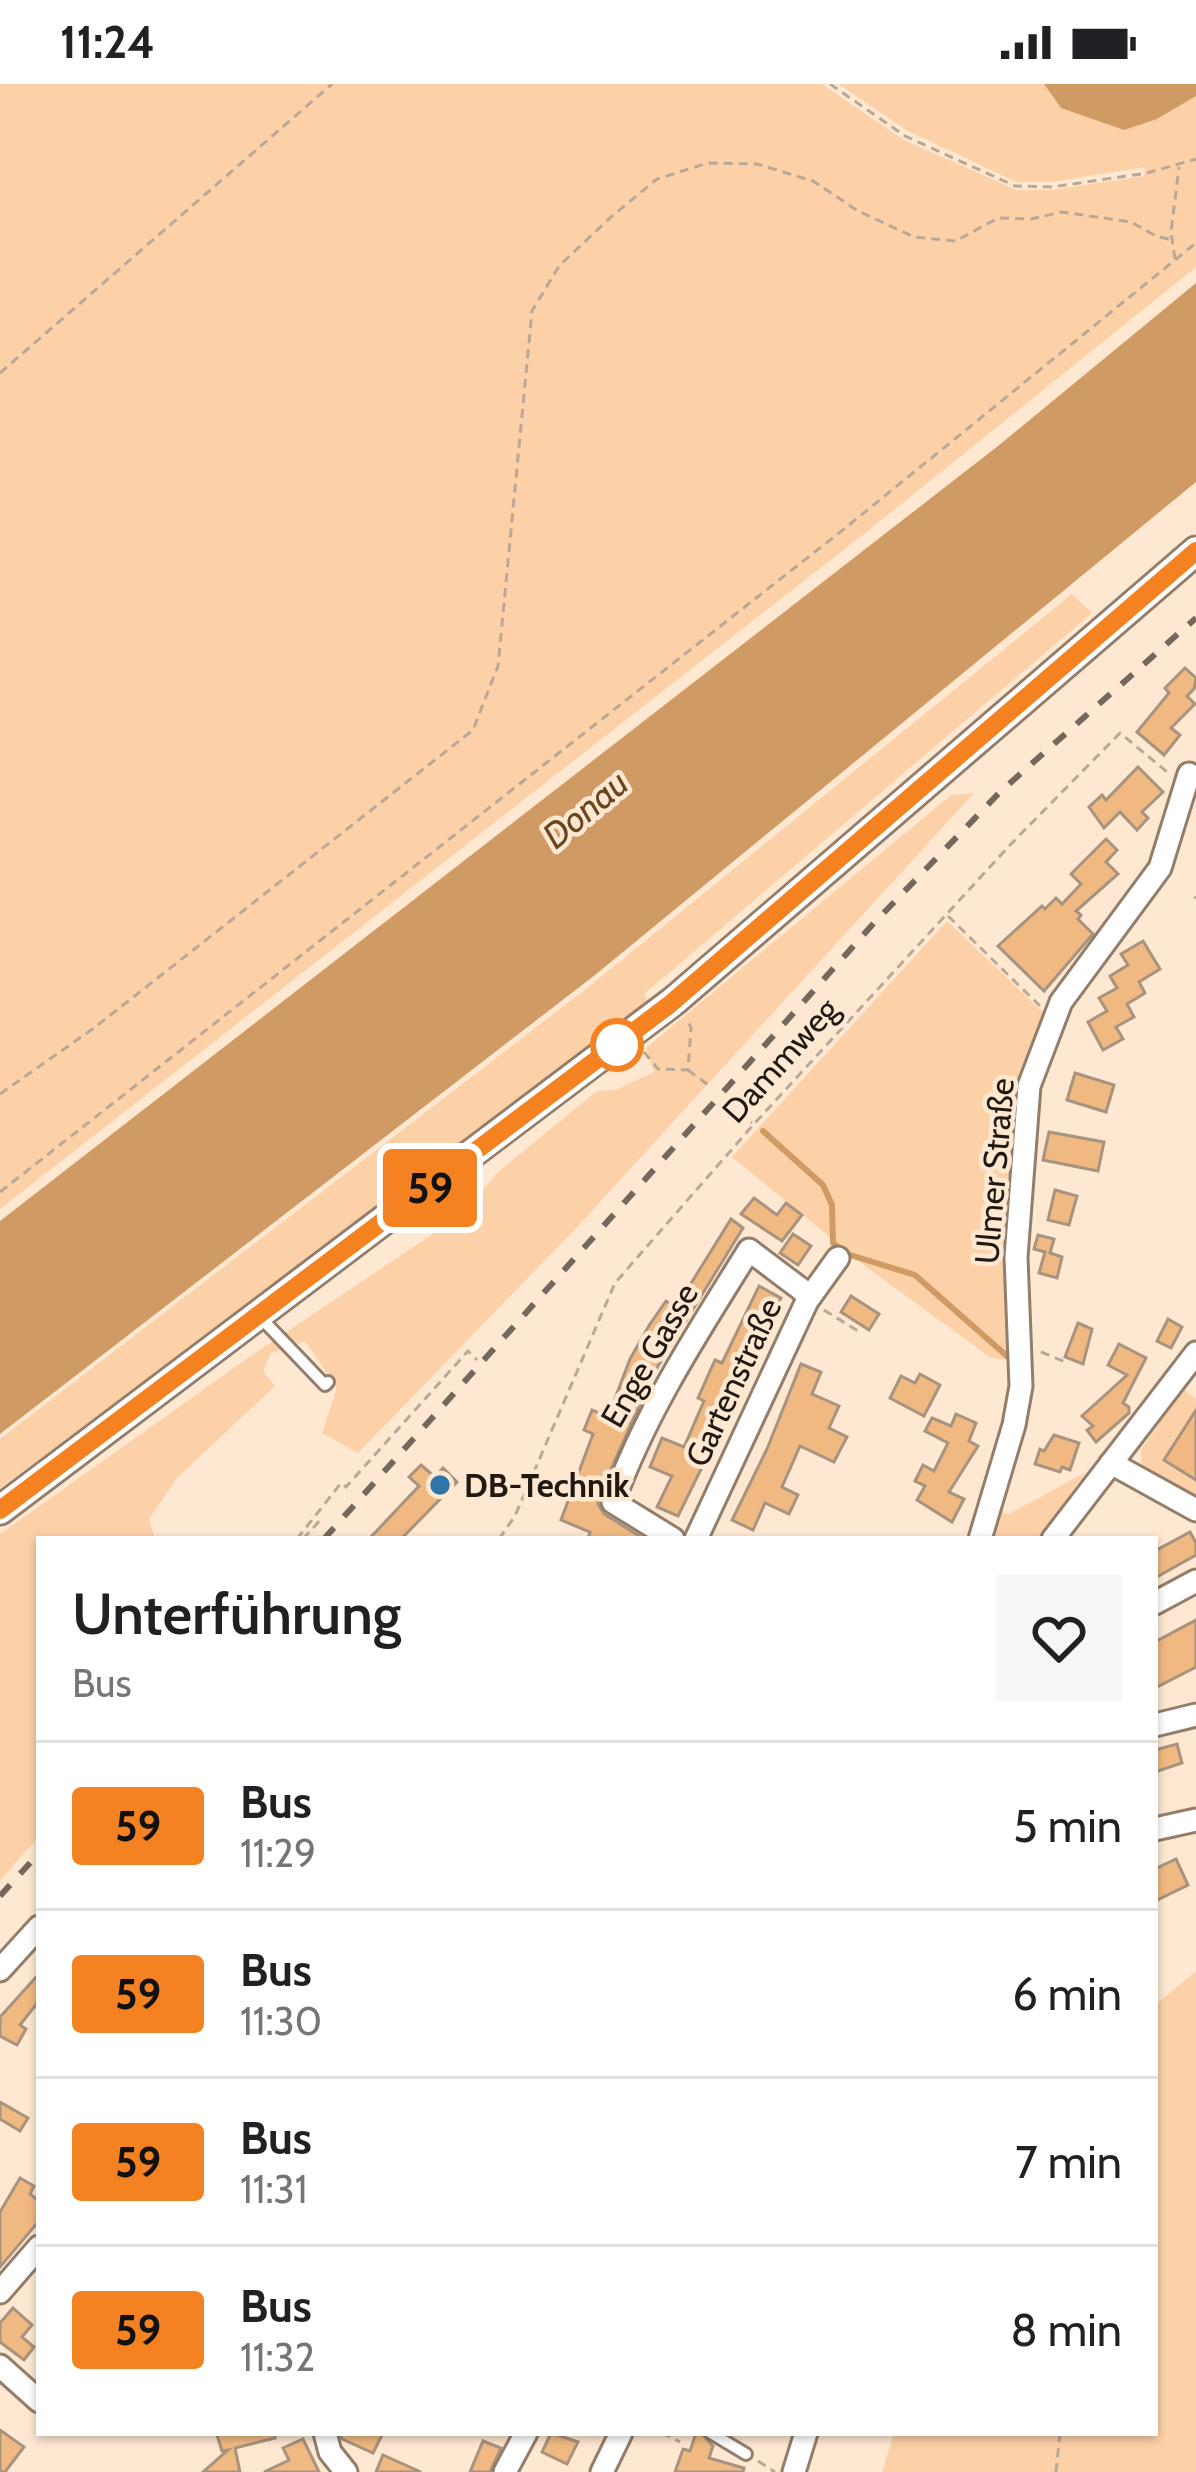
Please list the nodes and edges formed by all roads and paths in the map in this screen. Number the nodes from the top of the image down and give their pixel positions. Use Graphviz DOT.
graph roads {
  1 [pos="332,84"];
  2 [pos="830,84"];
  3 [pos="1196,159"];
  4 [pos="1180,165"];
  5 [pos="1172,240"];
  6 [pos="1196,243"];
  7 [pos="1175,259"];
  8 [pos="0,373"];
  9 [pos="1196,550"];
  10 [pos="1188,781"];
  11 [pos="946,915"];
  12 [pos="1054,1019"];
  13 [pos="688,1070"];
  14 [pos="710,1087"];
  15 [pos="0,1094"];
  16 [pos="740,1113"];
  17 [pos="754,1124"];
  18 [pos="0,1192"];
  19 [pos="838,1258"];
  20 [pos="808,1299"];
  21 [pos="260,1317"];
  22 [pos="858,1331"];
  23 [pos="1022,1345"];
  24 [pos="1196,1353"];
  25 [pos="478,1360"];
  26 [pos="1068,1363"];
  27 [pos="328,1382"];
  28 [pos="1111,1463"];
  29 [pos="0,1510"];
  30 [pos="1196,1510"];
  31 [pos="322,1517"];
  32 [pos="296,1536"];
  33 [pos="303,1536"];
  34 [pos="501,1536"];
  35 [pos="668,1536"];
  36 [pos="697,1536"];
  37 [pos="981,1536"];
  38 [pos="1055,1536"];
  39 [pos="1196,1581"];
  40 [pos="1158,1601"];
  41 [pos="1196,1715"];
  42 [pos="1158,1724"];
  43 [pos="1196,1820"];
  44 [pos="1158,1828"];
  45 [pos="36,1930"];
  46 [pos="0,1970"];
  47 [pos="36,2250"];
  48 [pos="0,2292"];
  49 [pos="0,2366"];
  50 [pos="36,2398"];
  51 [pos="326,2436"];
  52 [pos="524,2436"];
  53 [pos="620,2436"];
  54 [pos="668,2436"];
  55 [pos="716,2436"];
  56 [pos="805,2436"];
  57 [pos="1060,2436"];
  58 [pos="680,2442"];
  59 [pos="746,2454"];
  60 [pos="346,2472"];
  61 [pos="505,2472"];
  62 [pos="602,2472"];
  63 [pos="775,2472"];
  64 [pos="794,2472"];
  65 [pos="1056,2472"];
  1 -- 8 [label="path"];
  2 -- 4 [label="path"];
  3 -- 4 [label="path"];
  4 -- 5 [label="path"];
  5 -- 7 [label="path"];
  5 -- 15 [label="path"];
  6 -- 7 [label="path"];
  7 -- 18 [label="path"];
  9 -- 21 [label="street"];
  10 -- 11 [label="path, Dammweg"];
  10 -- 12 [label="street, Ulmer Straße"];
  11 -- 12 [label="path"];
  11 -- 17 [label="path, Dammweg"];
  12 -- 23 [label="street, Ulmer Straße"];
  13 -- 14 [label="path"];
  16 -- 17 [label="path"];
  17 -- 34 [label="path, Dammweg"];
  19 -- 20 [label="street, Gartenstraße"];
  20 -- 22 [label="path"];
  20 -- 35 [label="street, Enge Gasse"];
  20 -- 36 [label="street, Gartenstraße"];
  21 -- 27 [label="lane"];
  21 -- 29 [label="street"];
  23 -- 26 [label="path"];
  23 -- 37 [label="street, Ulmer Straße"];
  24 -- 28 [label="street"];
  25 -- 32 [label="path"];
  28 -- 30 [label="street"];
  28 -- 38 [label="street"];
  31 -- 33 [label="path"];
  39 -- 40 [label="street"];
  41 -- 42 [label="street"];
  43 -- 44 [label="street"];
  45 -- 46 [label="street"];
  47 -- 48 [label="street"];
  49 -- 50 [label="street"];
  51 -- 60 [label="street"];
  52 -- 61 [label="street"];
  53 -- 62 [label="street"];
  54 -- 58 [label="path"];
  55 -- 59 [label="lane"];
  56 -- 64 [label="street"];
  57 -- 65 [label="path"];
  59 -- 63 [label="path"];
}
